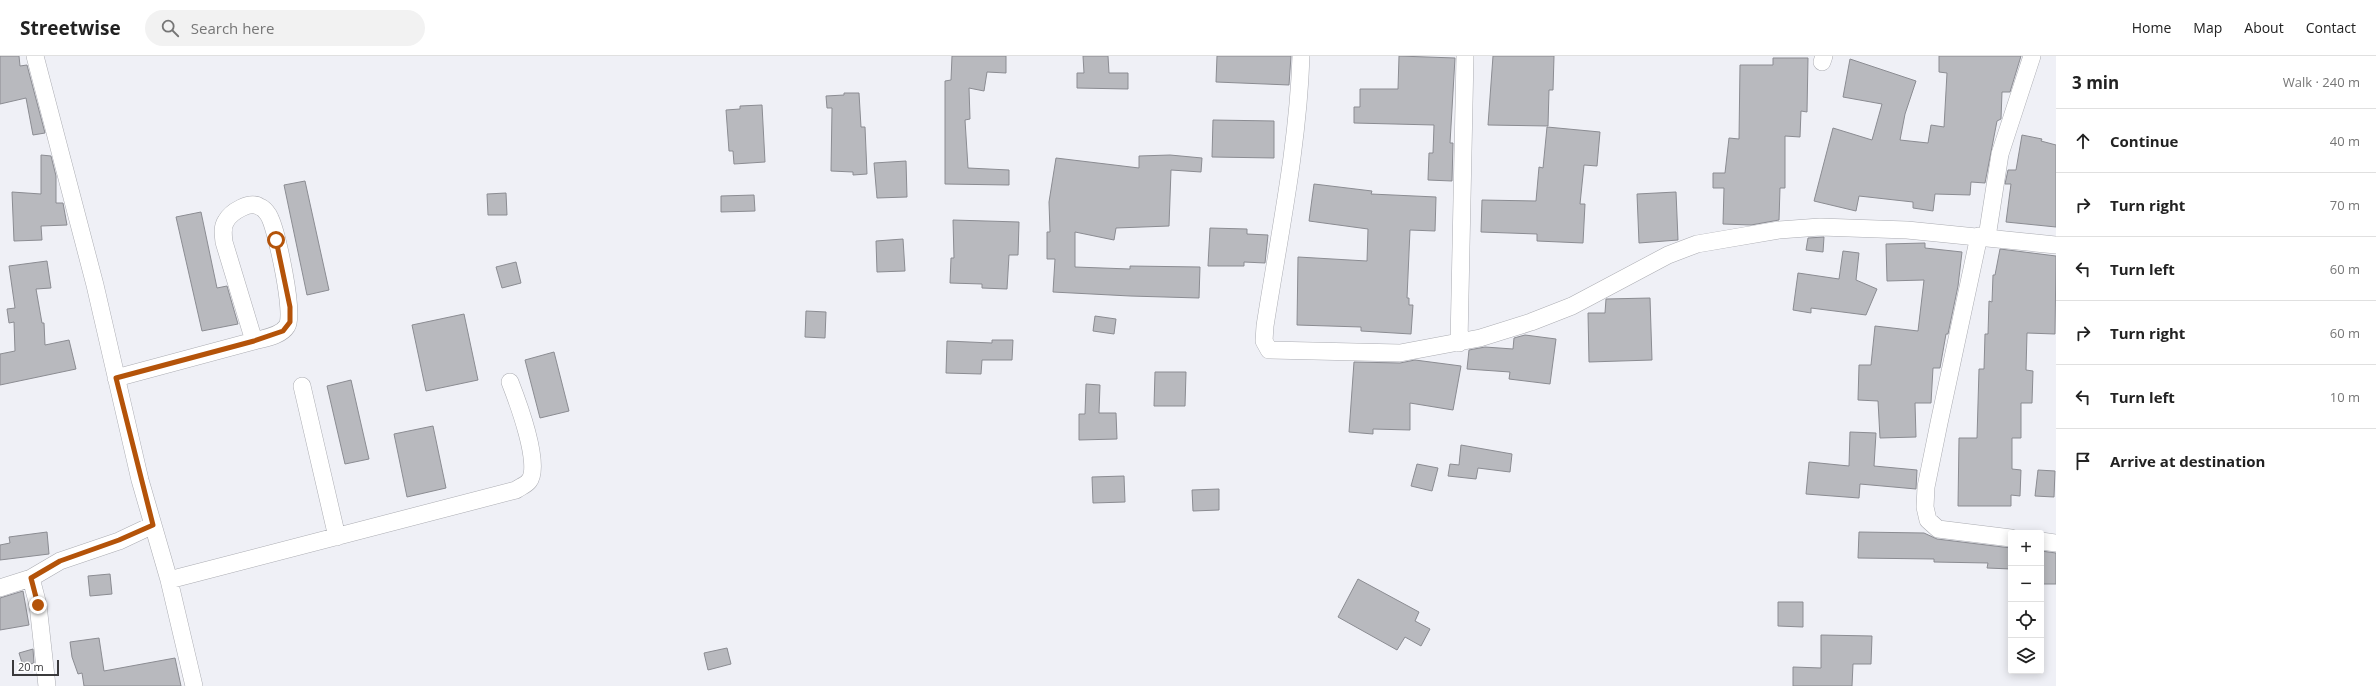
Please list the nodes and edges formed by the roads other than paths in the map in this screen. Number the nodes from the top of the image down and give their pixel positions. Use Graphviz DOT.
graph roads {
  1 [pos="35,56"];
  2 [pos="1301,56"];
  3 [pos="1465,56"];
  4 [pos="2032,56"];
  5 [pos="1983,236"];
  6 [pos="2056,245"];
  7 [pos="254,341"];
  8 [pos="1459,343"];
  9 [pos="116,378"];
  10 [pos="510,382"];
  11 [pos="302,386"];
  12 [pos="153,525"];
  13 [pos="337,537"];
  14 [pos="2008,538"];
  15 [pos="2044,541"];
  16 [pos="2056,543"];
  17 [pos="31,578"];
  18 [pos="169,580"];
  19 [pos="0,588"];
  20 [pos="47,686"];
  21 [pos="194,686"];
  1 -- 9 [label="street"];
  2 -- 8 [label="street"];
  3 -- 8 [label="street"];
  4 -- 5 [label="street"];
  5 -- 6 [label="street"];
  5 -- 8 [label="street"];
  5 -- 14 [label="street"];
  7 -- 7 [label="street"];
  7 -- 9 [label="street"];
  9 -- 12 [label="street"];
  10 -- 13 [label="street"];
  11 -- 13 [label="street"];
  12 -- 17 [label="street"];
  12 -- 18 [label="street"];
  13 -- 18 [label="street"];
  15 -- 16 [label="street"];
  17 -- 19 [label="street"];
  17 -- 20 [label="street"];
  18 -- 21 [label="street"];
}
